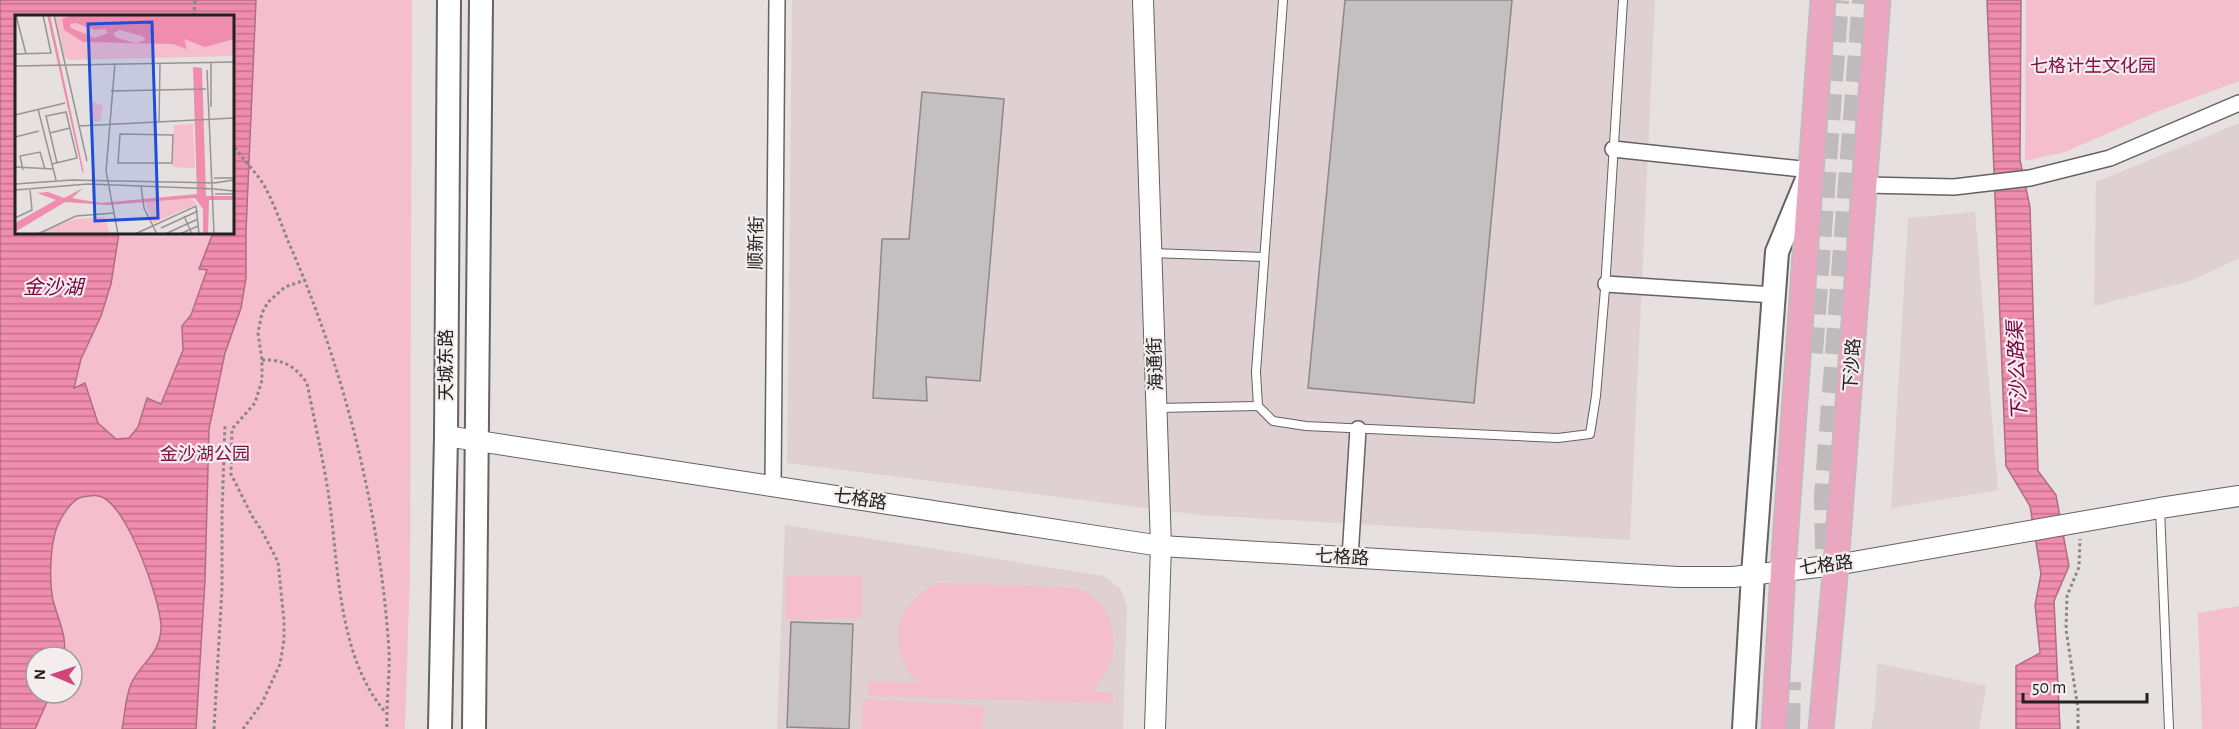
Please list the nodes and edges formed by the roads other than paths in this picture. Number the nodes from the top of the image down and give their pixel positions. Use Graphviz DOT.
graph roads {
  1 [pos="449,0"];
  2 [pos="481,0"];
  3 [pos="777,0"];
  4 [pos="1143,0"];
  5 [pos="1282,0"];
  6 [pos="1623,0"];
  7 [pos="1823,0"];
  8 [pos="1878,0"];
  9 [pos="2239,103"];
  10 [pos="1613,149"];
  11 [pos="1811,170"];
  12 [pos="1866,185"];
  13 [pos="1151,253"];
  14 [pos="1264,257"];
  15 [pos="1606,284"];
  16 [pos="1774,295"];
  17 [pos="1258,405"];
  18 [pos="1156,408"];
  19 [pos="1358,429"];
  20 [pos="446,436"];
  21 [pos="478,442"];
  22 [pos="773,486"];
  23 [pos="2239,496"];
  24 [pos="2160,508"];
  25 [pos="1161,546"];
  26 [pos="1350,558"];
  27 [pos="1836,565"];
  28 [pos="1783,570"];
  29 [pos="1753,575"];
  30 [pos="440,729"];
  31 [pos="474,729"];
  32 [pos="1155,729"];
  33 [pos="1744,729"];
  34 [pos="1774,729"];
  35 [pos="1821,729"];
  36 [pos="2169,729"];
  1 -- 20 [label="main road, 天城东路"];
  2 -- 21 [label="main road, 天城东路"];
  3 -- 22 [label="street, 顺新街"];
  4 -- 13 [label="street, 海通街"];
  5 -- 14 [label="lane"];
  6 -- 10 [label="lane"];
  7 -- 11 [label="main road"];
  8 -- 12 [label="main road, 下沙路"];
  9 -- 12 [label="street"];
  10 -- 11 [label="street"];
  10 -- 15 [label="lane"];
  11 -- 16 [label="main road"];
  11 -- 28 [label="main road"];
  12 -- 27 [label="main road, 下沙路"];
  13 -- 14 [label="lane"];
  13 -- 18 [label="street, 海通街"];
  14 -- 17 [label="lane"];
  15 -- 16 [label="street"];
  15 -- 19 [label="lane"];
  16 -- 29 [label="main road"];
  17 -- 18 [label="lane"];
  17 -- 19 [label="lane"];
  18 -- 25 [label="street, 海通街"];
  19 -- 26 [label="street"];
  20 -- 21 [label="street, 七格路"];
  20 -- 30 [label="main road, 天城东路"];
  21 -- 22 [label="street, 七格路"];
  21 -- 31 [label="main road, 天城东路"];
  22 -- 25 [label="street, 七格路"];
  23 -- 24 [label="street, 七格路"];
  24 -- 27 [label="street, 七格路"];
  24 -- 36 [label="lane"];
  25 -- 26 [label="street, 七格路"];
  25 -- 32 [label="street, 海通街"];
  26 -- 29 [label="street, 七格路"];
  27 -- 28 [label="street, 七格路"];
  27 -- 35 [label="main road, 下沙路"];
  28 -- 29 [label="street, 七格路"];
  28 -- 34 [label="main road"];
  29 -- 33 [label="main road"];
}
